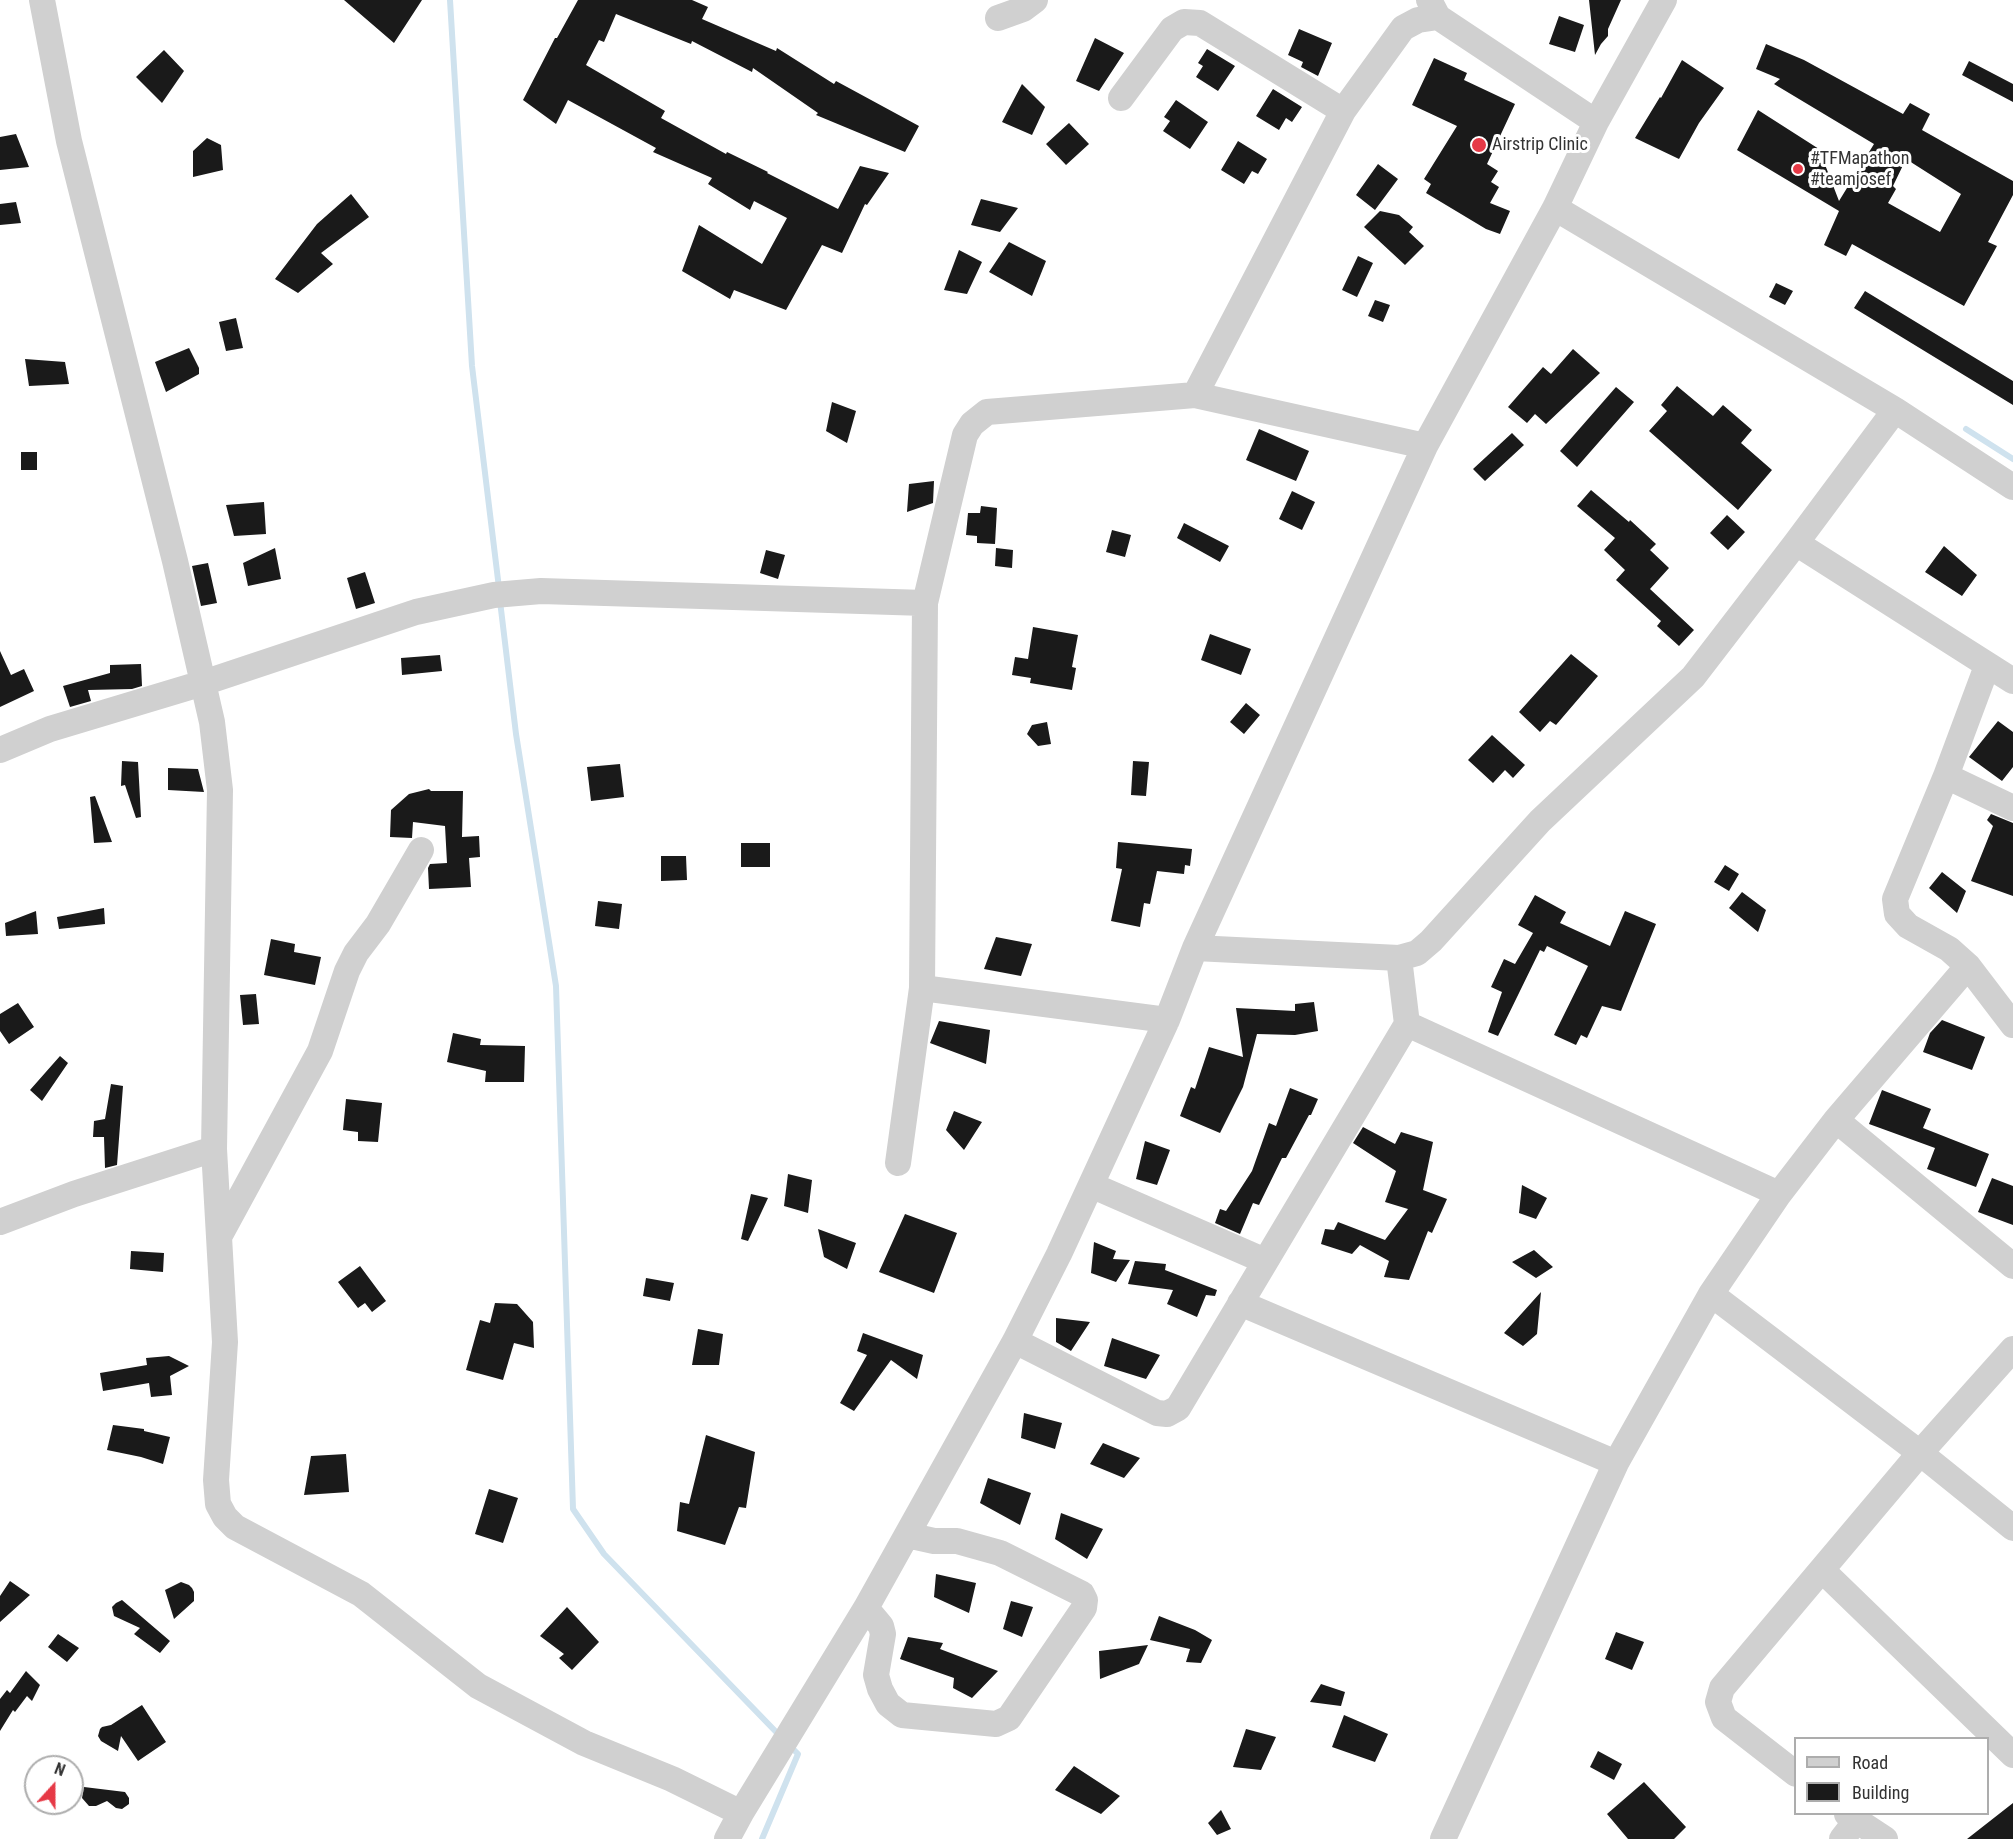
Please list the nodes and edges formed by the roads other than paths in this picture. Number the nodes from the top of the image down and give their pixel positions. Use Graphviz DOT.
graph roads {
  1 [pos="1035,0"];
  2 [pos="1664,0"];
  3 [pos="37,2"];
  4 [pos="1433,8"];
  5 [pos="998,18"];
  6 [pos="1121,98"];
  7 [pos="1343,111"];
  8 [pos="1596,122"];
  9 [pos="1555,208"];
  10 [pos="1195,395"];
  11 [pos="1894,410"];
  12 [pos="1425,446"];
  13 [pos="2013,487"];
  14 [pos="1796,543"];
  15 [pos="925,603"];
  16 [pos="1987,666"];
  17 [pos="2013,681"];
  18 [pos="203,683"];
  19 [pos="0,750"];
  20 [pos="1946,776"];
  21 [pos="2013,808"];
  22 [pos="421,849"];
  23 [pos="1195,948"];
  24 [pos="1399,958"];
  25 [pos="1968,966"];
  26 [pos="922,988"];
  27 [pos="1167,1020"];
  28 [pos="2012,1022"];
  29 [pos="1407,1024"];
  30 [pos="1836,1120"];
  31 [pos="214,1149"];
  32 [pos="898,1162"];
  33 [pos="1091,1185"];
  34 [pos="1779,1194"];
  35 [pos="0,1222"];
  36 [pos="219,1235"];
  37 [pos="1265,1261"];
  38 [pos="2013,1266"];
  39 [pos="1711,1294"];
  40 [pos="1240,1303"];
  41 [pos="1015,1341"];
  42 [pos="2013,1349"];
  43 [pos="1920,1453"];
  44 [pos="1616,1463"];
  45 [pos="2013,1528"];
  46 [pos="907,1535"];
  47 [pos="1822,1570"];
  48 [pos="866,1608"];
  49 [pos="2013,1755"];
  50 [pos="1794,1772"];
  51 [pos="741,1813"];
  52 [pos="1848,1824"];
  53 [pos="727,1839"];
  54 [pos="1443,1839"];
  55 [pos="1885,1839"];
  1 -- 5 [label="street"];
  2 -- 8 [label="street"];
  3 -- 18 [label="street"];
  4 -- 7 [label="street"];
  4 -- 8 [label="street"];
  6 -- 7 [label="street"];
  7 -- 10 [label="street"];
  8 -- 9 [label="street"];
  9 -- 11 [label="street"];
  9 -- 12 [label="street"];
  10 -- 12 [label="street"];
  10 -- 15 [label="street"];
  11 -- 13 [label="street"];
  11 -- 14 [label="street"];
  12 -- 23 [label="street"];
  14 -- 16 [label="street"];
  14 -- 24 [label="street"];
  15 -- 18 [label="street"];
  15 -- 26 [label="street"];
  16 -- 17 [label="street"];
  16 -- 20 [label="street"];
  18 -- 19 [label="street"];
  18 -- 31 [label="street"];
  20 -- 21 [label="street"];
  20 -- 25 [label="street"];
  22 -- 36 [label="street"];
  23 -- 24 [label="street"];
  23 -- 27 [label="street"];
  24 -- 29 [label="street"];
  25 -- 28 [label="street"];
  25 -- 30 [label="street"];
  26 -- 27 [label="street"];
  26 -- 32 [label="street"];
  27 -- 33 [label="street"];
  29 -- 34 [label="street"];
  29 -- 37 [label="street"];
  30 -- 34 [label="street"];
  30 -- 38 [label="street"];
  31 -- 35 [label="street"];
  31 -- 36 [label="street"];
  33 -- 37 [label="street"];
  33 -- 41 [label="street"];
  34 -- 39 [label="street"];
  36 -- 51 [label="street"];
  37 -- 40 [label="street"];
  39 -- 43 [label="street"];
  39 -- 44 [label="street"];
  40 -- 41 [label="street"];
  40 -- 44 [label="street"];
  41 -- 46 [label="street"];
  42 -- 43 [label="street"];
  43 -- 45 [label="street"];
  43 -- 47 [label="street"];
  44 -- 54 [label="street"];
  46 -- 48 [label="street"];
  46 -- 48 [label="street"];
  47 -- 49 [label="street"];
  47 -- 50 [label="street"];
  48 -- 51 [label="street"];
  51 -- 53 [label="street"];
  52 -- 55 [label="street"];
}
